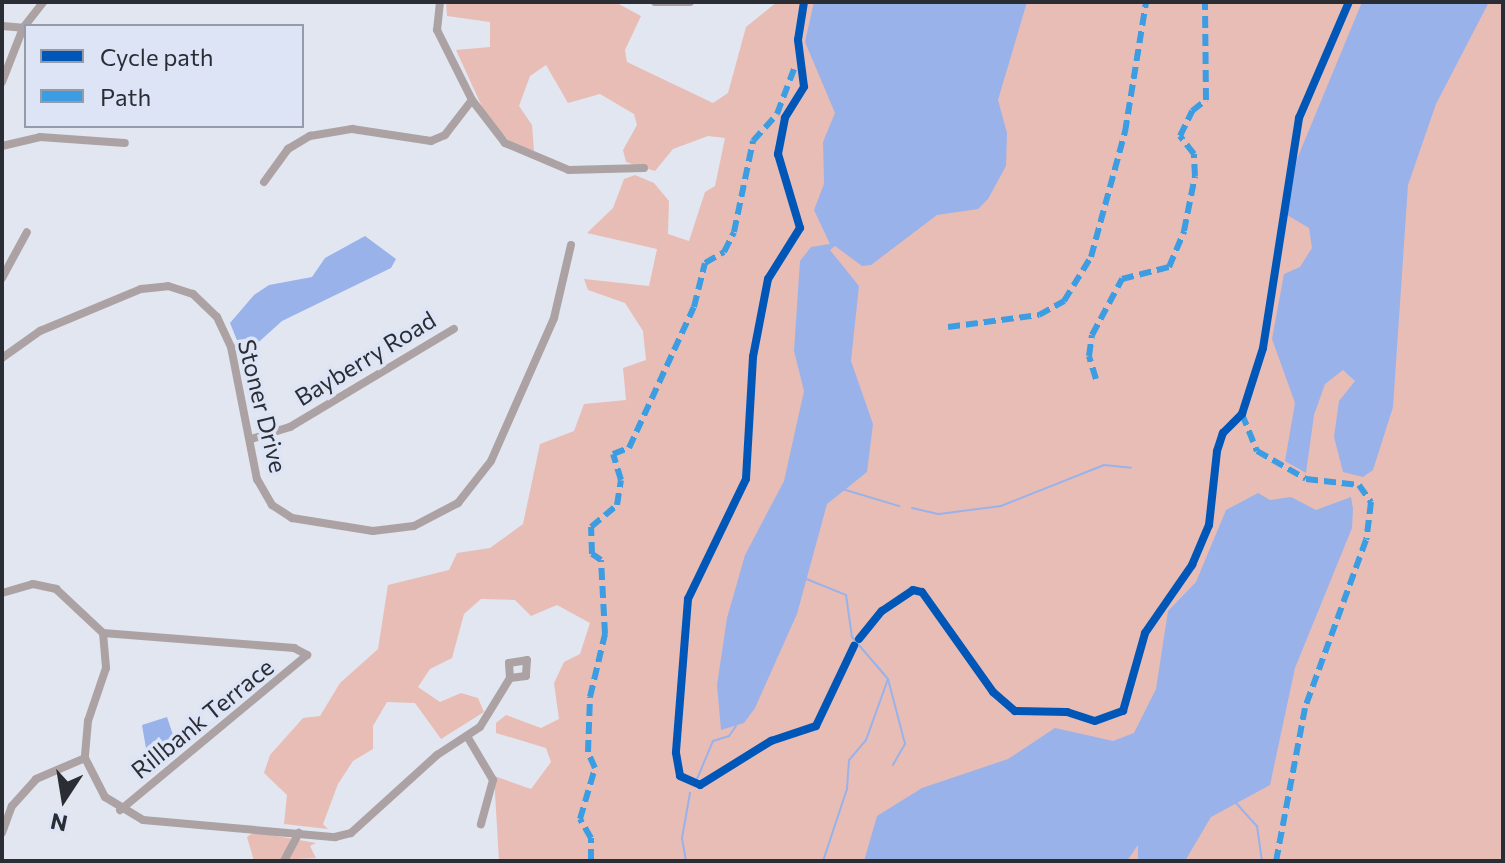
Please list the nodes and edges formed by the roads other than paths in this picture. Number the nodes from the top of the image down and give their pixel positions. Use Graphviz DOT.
graph roads {
  1 [pos="43,2"];
  2 [pos="440,2"];
  3 [pos="655,2"];
  4 [pos="690,2"];
  5 [pos="26,24"];
  6 [pos="2,26"];
  7 [pos="23,28"];
  8 [pos="2,82"];
  9 [pos="472,100"];
  10 [pos="125,143"];
  11 [pos="2,146"];
  12 [pos="644,168"];
  13 [pos="264,182"];
  14 [pos="27,232"];
  15 [pos="571,245"];
  16 [pos="2,278"];
  17 [pos="454,329"];
  18 [pos="2,358"];
  19 [pos="251,439"];
  20 [pos="2,593"];
  21 [pos="103,633"];
  22 [pos="510,678"];
  23 [pos="467,736"];
  24 [pos="85,758"];
  25 [pos="120,810"];
  26 [pos="481,824"];
  27 [pos="2,833"];
  28 [pos="299,833"];
  29 [pos="284,861"];
  1 -- 5 [label="street"];
  2 -- 9 [label="street"];
  3 -- 4 [label="street"];
  6 -- 7 [label="street"];
  7 -- 8 [label="street"];
  9 -- 12 [label="street"];
  9 -- 13 [label="street"];
  10 -- 11 [label="street"];
  14 -- 16 [label="street"];
  15 -- 19 [label="street, Stoner Drive"];
  17 -- 19 [label="street, Bayberry Road"];
  18 -- 19 [label="street, Stoner Drive"];
  20 -- 21 [label="street"];
  21 -- 24 [label="street"];
  21 -- 25 [label="street, Rillbank Terrace"];
  22 -- 23 [label="street"];
  23 -- 26 [label="street"];
  23 -- 28 [label="street"];
  24 -- 25 [label="street"];
  24 -- 27 [label="street"];
  25 -- 28 [label="street"];
  28 -- 29 [label="street"];
}
